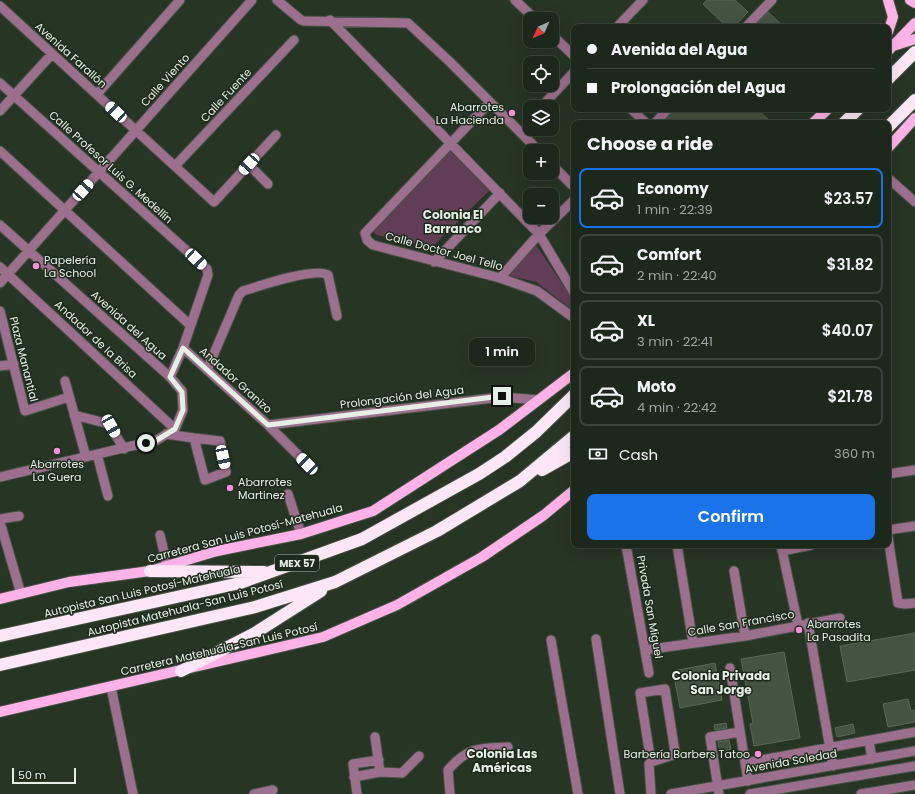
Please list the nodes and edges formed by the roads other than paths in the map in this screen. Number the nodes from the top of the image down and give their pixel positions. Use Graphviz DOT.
graph roads {
  1 [pos="180,0"];
  2 [pos="252,0"];
  3 [pos="277,0"];
  4 [pos="515,0"];
  5 [pos="643,0"];
  6 [pos="772,0"];
  7 [pos="888,0"];
  8 [pos="910,0"];
  9 [pos="915,4"];
  10 [pos="0,6"];
  11 [pos="528,12"];
  12 [pos="330,20"];
  13 [pos="620,24"];
  14 [pos="749,24"];
  15 [pos="891,24"];
  16 [pos="913,26"];
  17 [pos="915,39"];
  18 [pos="294,40"];
  19 [pos="559,42"];
  20 [pos="891,48"];
  21 [pos="915,52"];
  22 [pos="571,53"];
  23 [pos="52,54"];
  24 [pos="571,75"];
  25 [pos="891,77"];
  26 [pos="0,83"];
  27 [pos="97,94"];
  28 [pos="14,96"];
  29 [pos="548,100"];
  30 [pos="915,100"];
  31 [pos="490,102"];
  32 [pos="0,111"];
  33 [pos="634,112"];
  34 [pos="665,112"];
  35 [pos="816,112"];
  36 [pos="825,112"];
  37 [pos="855,112"];
  38 [pos="915,118"];
  39 [pos="643,120"];
  40 [pos="658,120"];
  41 [pos="809,120"];
  42 [pos="816,120"];
  43 [pos="847,120"];
  44 [pos="891,124"];
  45 [pos="915,125"];
  46 [pos="136,130"];
  47 [pos="276,135"];
  48 [pos="451,142"];
  49 [pos="531,144"];
  50 [pos="891,144"];
  51 [pos="891,144"];
  52 [pos="0,151"];
  53 [pos="249,164"];
  54 [pos="175,166"];
  55 [pos="100,171"];
  56 [pos="559,172"];
  57 [pos="891,181"];
  58 [pos="268,184"];
  59 [pos="571,184"];
  60 [pos="500,193"];
  61 [pos="915,202"];
  62 [pos="571,203"];
  63 [pos="65,210"];
  64 [pos="0,226"];
  65 [pos="539,234"];
  66 [pos="28,251"];
  67 [pos="434,262"];
  68 [pos="0,267"];
  69 [pos="7,274"];
  70 [pos="500,278"];
  71 [pos="0,283"];
  72 [pos="571,289"];
  73 [pos="0,311"];
  74 [pos="337,316"];
  75 [pos="571,316"];
  76 [pos="190,325"];
  77 [pos="183,348"];
  78 [pos="14,364"];
  79 [pos="0,366"];
  80 [pos="207,370"];
  81 [pos="571,375"];
  82 [pos="170,377"];
  83 [pos="65,381"];
  84 [pos="571,392"];
  85 [pos="70,397"];
  86 [pos="571,398"];
  87 [pos="539,400"];
  88 [pos="559,410"];
  89 [pos="74,415"];
  90 [pos="268,425"];
  91 [pos="175,429"];
  92 [pos="166,434"];
  93 [pos="194,438"];
  94 [pos="571,438"];
  95 [pos="124,449"];
  96 [pos="97,454"];
  97 [pos="571,454"];
  98 [pos="86,457"];
  99 [pos="307,464"];
  100 [pos="915,470"];
  101 [pos="891,474"];
  102 [pos="0,477"];
  103 [pos="520,481"];
  104 [pos="571,492"];
  105 [pos="288,494"];
  106 [pos="108,496"];
  107 [pos="19,516"];
  108 [pos="0,521"];
  109 [pos="915,526"];
  110 [pos="891,530"];
  111 [pos="301,534"];
  112 [pos="160,535"];
  113 [pos="627,548"];
  114 [pos="677,548"];
  115 [pos="781,548"];
  116 [pos="890,548"];
  117 [pos="167,566"];
  118 [pos="150,571"];
  119 [pos="734,571"];
  120 [pos="271,572"];
  121 [pos="335,582"];
  122 [pos="21,594"];
  123 [pos="0,599"];
  124 [pos="915,603"];
  125 [pos="840,618"];
  126 [pos="808,623"];
  127 [pos="798,625"];
  128 [pos="0,636"];
  129 [pos="745,636"];
  130 [pos="596,639"];
  131 [pos="551,640"];
  132 [pos="692,643"];
  133 [pos="645,650"];
  134 [pos="0,665"];
  135 [pos="730,668"];
  136 [pos="181,671"];
  137 [pos="650,673"];
  138 [pos="111,687"];
  139 [pos="0,712"];
  140 [pos="740,732"];
  141 [pos="915,732"];
  142 [pos="375,737"];
  143 [pos="869,741"];
  144 [pos="508,747"];
  145 [pos="830,748"];
  146 [pos="915,751"];
  147 [pos="419,756"];
  148 [pos="872,759"];
  149 [pos="379,760"];
  150 [pos="651,762"];
  151 [pos="745,763"];
  152 [pos="833,766"];
  153 [pos="915,766"];
  154 [pos="380,772"];
  155 [pos="354,777"];
  156 [pos="748,781"];
  157 [pos="915,785"];
  158 [pos="273,790"];
  159 [pos="718,790"];
  160 [pos="133,794"];
  161 [pos="254,794"];
  162 [pos="357,794"];
  163 [pos="450,794"];
  164 [pos="578,794"];
  165 [pos="620,794"];
  166 [pos="651,794"];
  167 [pos="671,794"];
  168 [pos="750,794"];
  169 [pos="864,794"];
  1 -- 27 [label="street"];
  2 -- 46 [label="street, Calle Viento"];
  3 -- 12 [label="street"];
  4 -- 11 [label="street"];
  5 -- 13 [label="street"];
  6 -- 14 [label="street"];
  7 -- 15 [label="main road"];
  8 -- 9 [label="main road"];
  10 -- 23 [label="street, Avenida Farallón"];
  12 -- 31 [label="street"];
  12 -- 48 [label="street"];
  16 -- 20 [label="main road"];
  17 -- 20 [label="main road"];
  18 -- 54 [label="street, Calle Fuente"];
  19 -- 22 [label="street"];
  21 -- 25 [label="highway"];
  23 -- 27 [label="street, Avenida Farallón"];
  23 -- 28 [label="street"];
  24 -- 29 [label="street"];
  26 -- 28 [label="street, Calle Profesor Luis G. Medellín"];
  27 -- 46 [label="street, Avenida Farallón"];
  28 -- 32 [label="street"];
  28 -- 55 [label="street, Calle Profesor Luis G. Medellín"];
  30 -- 44 [label="highway"];
  31 -- 48 [label="street, Calle Doctor Joel Tello"];
  31 -- 49 [label="street"];
  33 -- 39 [label="street"];
  34 -- 40 [label="street"];
  35 -- 41 [label="main road"];
  36 -- 42 [label="main road"];
  37 -- 43 [label="highway"];
  38 -- 50 [label="main road"];
  45 -- 51 [label="main road"];
  46 -- 54 [label="street, Avenida Farallón"];
  46 -- 55 [label="street, Calle Viento"];
  47 -- 53 [label="street"];
  48 -- 60 [label="street"];
  48 -- 67 [label="street, Calle Doctor Joel Tello"];
  52 -- 63 [label="street"];
  53 -- 54 [label="street, Avenida Farallón"];
  53 -- 58 [label="street"];
  55 -- 63 [label="street, Calle Viento"];
  55 -- 76 [label="street, Calle Profesor Luis G. Medellín"];
  56 -- 59 [label="street"];
  57 -- 61 [label="street"];
  60 -- 65 [label="street"];
  60 -- 67 [label="street"];
  62 -- 65 [label="street"];
  63 -- 66 [label="street, Calle Viento"];
  63 -- 76 [label="street"];
  64 -- 66 [label="street, Avenida del Agua"];
  65 -- 70 [label="street"];
  65 -- 72 [label="street"];
  66 -- 69 [label="street, Calle Viento"];
  66 -- 82 [label="street, Avenida del Agua"];
  67 -- 70 [label="street, Calle Doctor Joel Tello"];
  68 -- 69 [label="street, Andador de la Brisa"];
  69 -- 71 [label="street, Calle Viento"];
  69 -- 91 [label="street, Andador de la Brisa"];
  70 -- 75 [label="street, Calle Doctor Joel Tello"];
  73 -- 78 [label="street, Plaza Manantial"];
  74 -- 80 [label="street"];
  76 -- 77 [label="street"];
  77 -- 80 [label="street, Andador Granizo"];
  77 -- 82 [label="street"];
  78 -- 79 [label="street"];
  78 -- 85 [label="street, Plaza Manantial"];
  80 -- 90 [label="street, Andador Granizo"];
  81 -- 87 [label="main road, Carretera San Luis Potosí-Matehuala"];
  82 -- 91 [label="street, Avenida del Agua"];
  83 -- 85 [label="street"];
  84 -- 88 [label="highway"];
  85 -- 89 [label="street"];
  86 -- 88 [label="highway, Autopista San Luis Potosí-Matehuala / MEX 57"];
  87 -- 90 [label="street, Prolongación del Agua"];
  87 -- 111 [label="main road, Carretera San Luis Potosí-Matehuala"];
  88 -- 120 [label="highway, Autopista San Luis Potosí-Matehuala / MEX 57"];
  89 -- 95 [label="street"];
  89 -- 98 [label="street"];
  90 -- 99 [label="street, Andador Granizo"];
  91 -- 92 [label="street"];
  92 -- 93 [label="street"];
  92 -- 95 [label="street"];
  93 -- 93 [label="street"];
  94 -- 103 [label="highway, Autopista Matehuala-San Luis Potosí / MEX 57"];
  95 -- 96 [label="street"];
  96 -- 98 [label="street"];
  96 -- 106 [label="street"];
  97 -- 103 [label="highway"];
  98 -- 102 [label="street"];
  100 -- 101 [label="street"];
  103 -- 121 [label="highway, Autopista Matehuala-San Luis Potosí / MEX 57"];
  104 -- 136 [label="main road, Carretera Matehuala-San Luis Potosí"];
  105 -- 111 [label="street"];
  107 -- 108 [label="street"];
  108 -- 122 [label="street"];
  109 -- 110 [label="street"];
  111 -- 117 [label="main road, Carretera San Luis Potosí-Matehuala"];
  112 -- 117 [label="street"];
  113 -- 133 [label="street, Privada San Miguel"];
  114 -- 132 [label="street"];
  115 -- 127 [label="street"];
  116 -- 124 [label="street"];
  117 -- 118 [label="main road, Carretera San Luis Potosí-Matehuala"];
  118 -- 120 [label="highway"];
  118 -- 122 [label="main road, Carretera San Luis Potosí-Matehuala"];
  119 -- 129 [label="street"];
  120 -- 128 [label="highway, Autopista San Luis Potosí-Matehuala / MEX 57"];
  121 -- 134 [label="highway, Autopista Matehuala-San Luis Potosí / MEX 57"];
  121 -- 136 [label="highway"];
  122 -- 123 [label="main road, Carretera San Luis Potosí-Matehuala"];
  125 -- 126 [label="street, Calle San Francisco"];
  126 -- 127 [label="street, Calle San Francisco"];
  126 -- 145 [label="street"];
  127 -- 129 [label="street, Calle San Francisco"];
  129 -- 132 [label="street, Calle San Francisco"];
  130 -- 165 [label="street"];
  131 -- 164 [label="street"];
  132 -- 133 [label="street, Calle San Francisco"];
  133 -- 137 [label="street, Privada San Miguel"];
  135 -- 140 [label="street"];
  136 -- 138 [label="main road, Carretera Matehuala-San Luis Potosí"];
  138 -- 139 [label="main road, Carretera Matehuala-San Luis Potosí"];
  138 -- 160 [label="street"];
  140 -- 151 [label="street"];
  140 -- 159 [label="street"];
  141 -- 143 [label="street"];
  142 -- 149 [label="street"];
  143 -- 145 [label="street"];
  143 -- 148 [label="street"];
  144 -- 163 [label="street"];
  145 -- 151 [label="street"];
  145 -- 152 [label="street"];
  146 -- 148 [label="street, Avenida Soledad"];
  147 -- 154 [label="street"];
  148 -- 152 [label="street, Avenida Soledad"];
  149 -- 154 [label="street"];
  149 -- 155 [label="street"];
  150 -- 150 [label="street"];
  150 -- 166 [label="street"];
  151 -- 156 [label="street"];
  152 -- 156 [label="street, Avenida Soledad"];
  153 -- 168 [label="street"];
  154 -- 155 [label="street"];
  155 -- 162 [label="street"];
  156 -- 159 [label="street, Avenida Soledad"];
  157 -- 169 [label="street"];
  158 -- 161 [label="street"];
  159 -- 167 [label="street, Avenida Soledad"];
}
